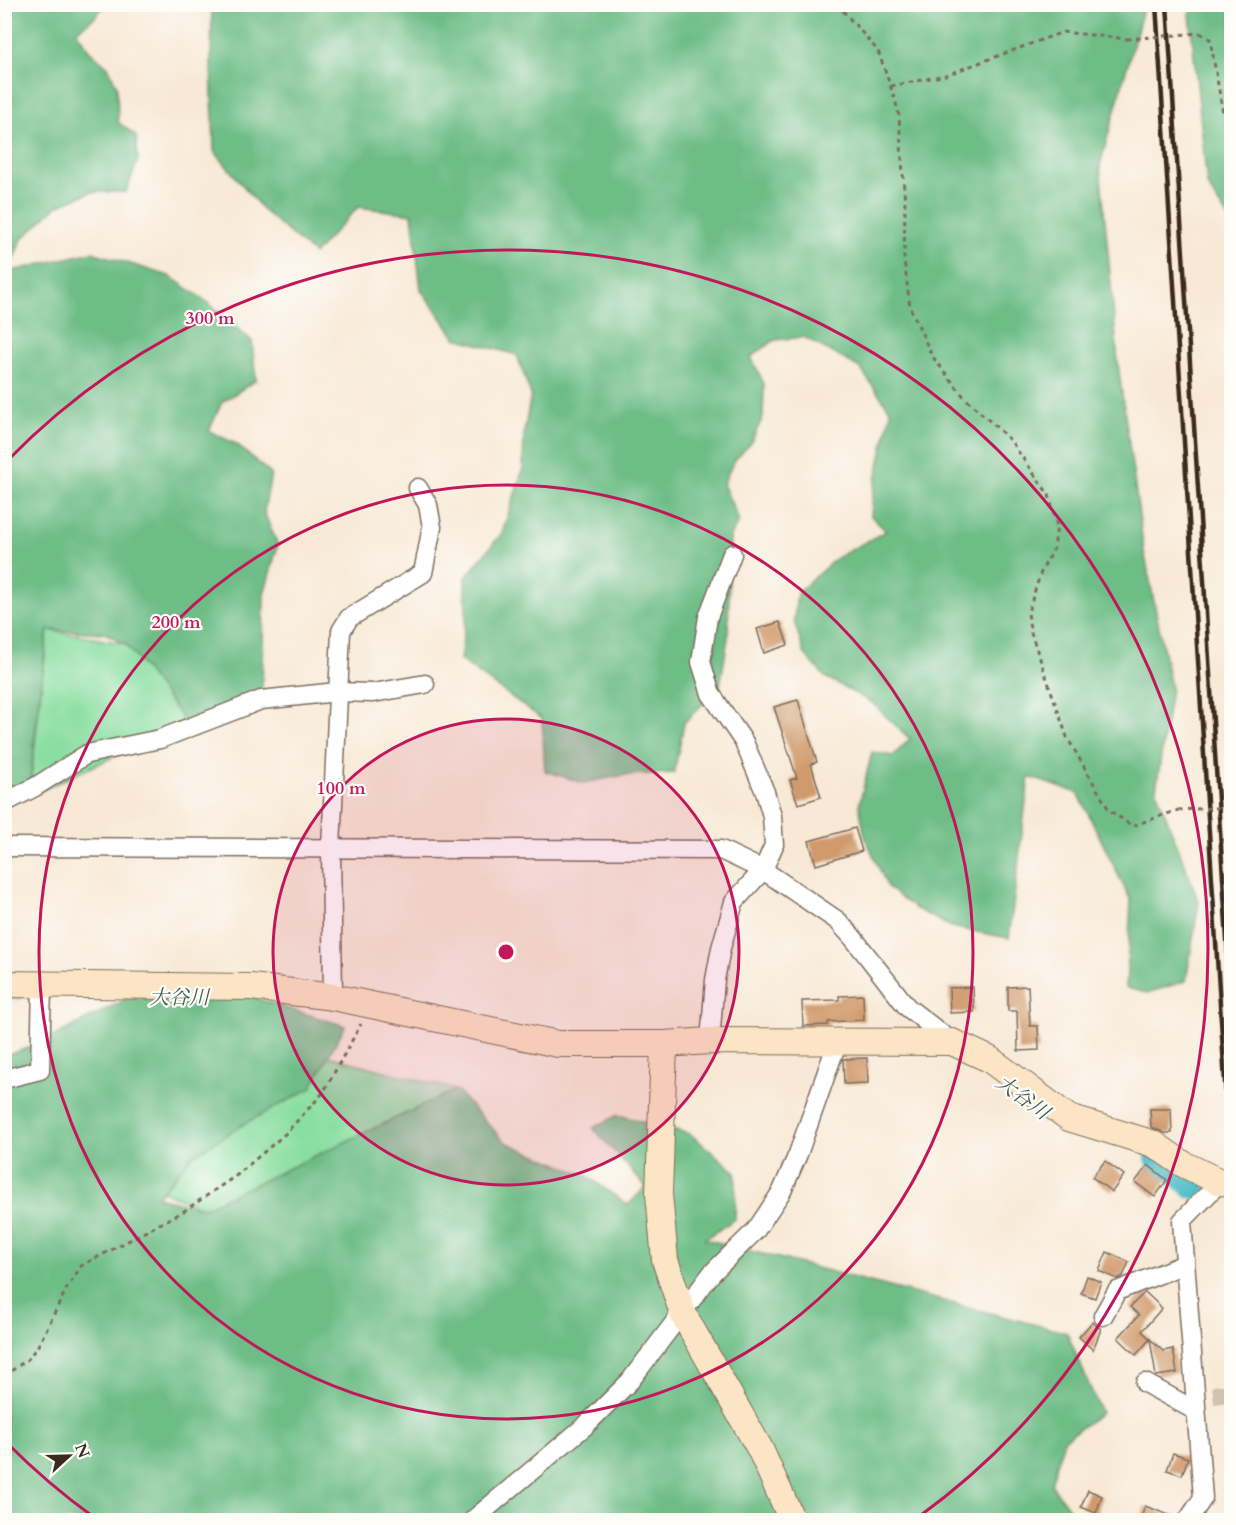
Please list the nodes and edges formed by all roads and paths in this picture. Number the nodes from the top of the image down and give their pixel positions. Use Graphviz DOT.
graph roads {
  1 [pos="837,4"];
  2 [pos="891,86"];
  3 [pos="1232,130"];
  4 [pos="418,488"];
  5 [pos="732,554"];
  6 [pos="425,684"];
  7 [pos="337,692"];
  8 [pos="4,803"];
  9 [pos="1232,807"];
  10 [pos="4,847"];
  11 [pos="331,848"];
  12 [pos="763,870"];
  13 [pos="4,984"];
  14 [pos="42,984"];
  15 [pos="333,997"];
  16 [pos="370,1006"];
  17 [pos="710,1041"];
  18 [pos="952,1042"];
  19 [pos="837,1043"];
  20 [pos="664,1044"];
  21 [pos="4,1079"];
  22 [pos="1226,1182"];
  23 [pos="1185,1264"];
  24 [pos="683,1314"];
  25 [pos="1103,1316"];
  26 [pos="4,1376"];
  27 [pos="1145,1383"];
  28 [pos="1201,1401"];
  29 [pos="472,1521"];
  30 [pos="792,1521"];
  31 [pos="1188,1521"];
  1 -- 2 [label="path"];
  2 -- 3 [label="path, bridge"];
  2 -- 9 [label="path, bridge"];
  4 -- 7 [label="street"];
  5 -- 12 [label="street"];
  6 -- 7 [label="street"];
  7 -- 8 [label="street"];
  7 -- 11 [label="street"];
  10 -- 11 [label="street"];
  11 -- 12 [label="street"];
  11 -- 15 [label="street"];
  12 -- 17 [label="street"];
  12 -- 18 [label="street"];
  13 -- 14 [label="street"];
  14 -- 15 [label="street"];
  14 -- 21 [label="street"];
  15 -- 16 [label="street"];
  16 -- 20 [label="street"];
  16 -- 26 [label="path"];
  17 -- 19 [label="street"];
  17 -- 20 [label="street"];
  18 -- 19 [label="street"];
  18 -- 22 [label="street"];
  19 -- 24 [label="street"];
  20 -- 24 [label="street"];
  22 -- 23 [label="street"];
  23 -- 25 [label="street"];
  23 -- 28 [label="street"];
  24 -- 29 [label="street"];
  24 -- 30 [label="street"];
  27 -- 28 [label="street"];
  28 -- 31 [label="street"];
}
